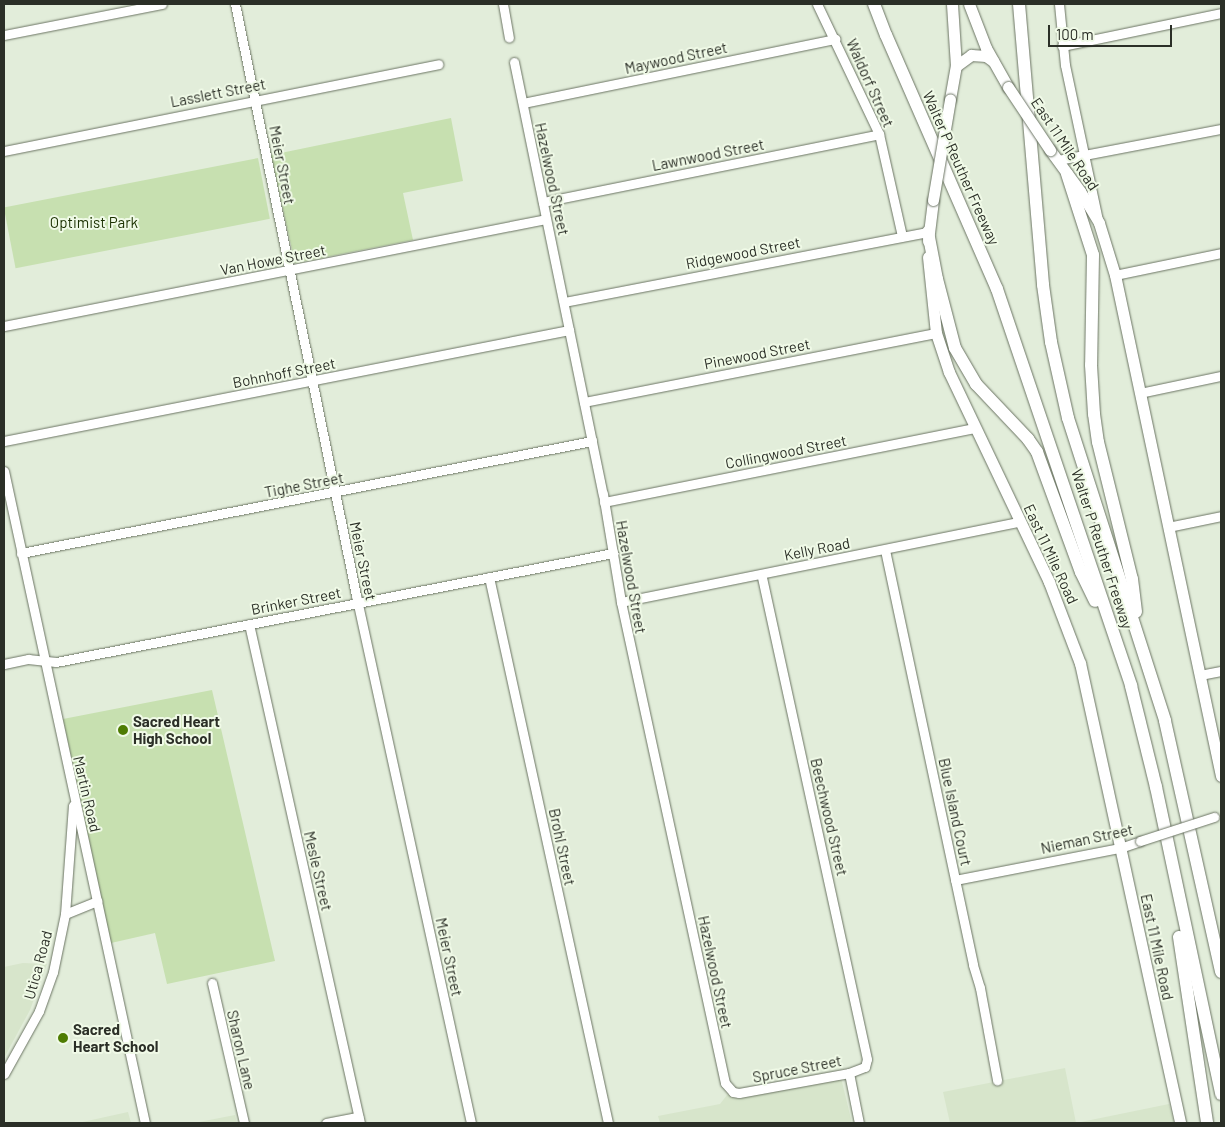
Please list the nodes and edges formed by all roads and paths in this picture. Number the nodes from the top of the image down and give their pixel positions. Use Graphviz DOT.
graph roads {
  1 [pos="162,4"];
  2 [pos="236,4"];
  3 [pos="503,4"];
  4 [pos="817,4"];
  5 [pos="867,4"];
  6 [pos="874,4"];
  7 [pos="952,4"];
  8 [pos="969,4"];
  9 [pos="1019,4"];
  10 [pos="1059,4"];
  11 [pos="1221,13"];
  12 [pos="4,35"];
  13 [pos="886,35"];
  14 [pos="509,37"];
  15 [pos="836,39"];
  16 [pos="1062,46"];
  17 [pos="514,62"];
  18 [pos="993,62"];
  19 [pos="438,64"];
  20 [pos="956,66"];
  21 [pos="255,100"];
  22 [pos="523,103"];
  23 [pos="1221,129"];
  24 [pos="879,134"];
  25 [pos="4,150"];
  26 [pos="1085,156"];
  27 [pos="1058,160"];
  28 [pos="1068,174"];
  29 [pos="543,202"];
  30 [pos="546,219"];
  31 [pos="1098,223"];
  32 [pos="928,232"];
  33 [pos="902,236"];
  34 [pos="1221,252"];
  35 [pos="289,271"];
  36 [pos="1115,275"];
  37 [pos="564,302"];
  38 [pos="4,326"];
  39 [pos="569,330"];
  40 [pos="936,334"];
  41 [pos="1221,376"];
  42 [pos="311,382"];
  43 [pos="1140,393"];
  44 [pos="584,402"];
  45 [pos="974,428"];
  46 [pos="592,441"];
  47 [pos="4,442"];
  48 [pos="4,471"];
  49 [pos="335,493"];
  50 [pos="604,502"];
  51 [pos="1221,516"];
  52 [pos="1019,522"];
  53 [pos="1168,527"];
  54 [pos="885,550"];
  55 [pos="21,553"];
  56 [pos="613,553"];
  57 [pos="761,574"];
  58 [pos="489,577"];
  59 [pos="621,602"];
  60 [pos="358,603"];
  61 [pos="249,624"];
  62 [pos="1115,638"];
  63 [pos="1140,639"];
  64 [pos="43,660"];
  65 [pos="4,664"];
  66 [pos="1221,671"];
  67 [pos="1200,675"];
  68 [pos="1221,776"];
  69 [pos="1156,786"];
  70 [pos="73,794"];
  71 [pos="1218,816"];
  72 [pos="1120,848"];
  73 [pos="955,880"];
  74 [pos="97,901"];
  75 [pos="65,914"];
  76 [pos="1221,972"];
  77 [pos="212,983"];
  78 [pos="864,1066"];
  79 [pos="4,1074"];
  80 [pos="849,1074"];
  81 [pos="997,1080"];
  82 [pos="733,1092"];
  83 [pos="1221,1094"];
  84 [pos="359,1120"];
  85 [pos="145,1123"];
  86 [pos="244,1123"];
  87 [pos="326,1123"];
  88 [pos="470,1123"];
  89 [pos="608,1123"];
  90 [pos="859,1123"];
  91 [pos="1180,1123"];
  92 [pos="1207,1123"];
  1 -- 12 [label="street"];
  2 -- 21 [label="street, Meier Street"];
  3 -- 14 [label="street"];
  4 -- 15 [label="street, Waldorf Street"];
  5 -- 13 [label="highway"];
  6 -- 13 [label="highway"];
  7 -- 20 [label="main road, East 11 Mile Road"];
  8 -- 18 [label="main road, East 11 Mile Road"];
  9 -- 63 [label="highway, Walter P Reuther Freeway"];
  10 -- 16 [label="street"];
  11 -- 16 [label="street"];
  13 -- 62 [label="highway, Walter P Reuther Freeway"];
  15 -- 22 [label="street, Maywood Street"];
  15 -- 24 [label="street, Waldorf Street"];
  16 -- 26 [label="street"];
  17 -- 22 [label="street, Hazelwood Street"];
  18 -- 20 [label="main road"];
  18 -- 27 [label="main road, East 11 Mile Road, bridge"];
  19 -- 21 [label="street, Lasslett Street"];
  20 -- 32 [label="main road, East 11 Mile Road, bridge"];
  21 -- 25 [label="street, Lasslett Street"];
  21 -- 35 [label="street, Meier Street"];
  22 -- 29 [label="street, Hazelwood Street"];
  23 -- 26 [label="street"];
  24 -- 29 [label="street, Lawnwood Street"];
  24 -- 33 [label="street, Waldorf Street"];
  26 -- 27 [label="street"];
  26 -- 31 [label="street"];
  27 -- 28 [label="main road, East 11 Mile Road"];
  28 -- 31 [label="main road, East 11 Mile Road"];
  28 -- 63 [label="highway"];
  29 -- 30 [label="street, Hazelwood Street"];
  30 -- 35 [label="street, Van Howe Street"];
  30 -- 37 [label="street, Hazelwood Street"];
  31 -- 36 [label="main road, East 11 Mile Road"];
  32 -- 33 [label="street, Ridgewood Street"];
  32 -- 40 [label="main road, East 11 Mile Road"];
  32 -- 62 [label="highway"];
  33 -- 37 [label="street, Ridgewood Street"];
  34 -- 36 [label="street"];
  35 -- 38 [label="street, Van Howe Street"];
  35 -- 42 [label="street, Meier Street"];
  36 -- 43 [label="main road, East 11 Mile Road"];
  37 -- 39 [label="street, Hazelwood Street"];
  39 -- 42 [label="street, Bohnhoff Street"];
  39 -- 44 [label="street, Hazelwood Street"];
  40 -- 44 [label="street, Pinewood Street"];
  40 -- 45 [label="main road, East 11 Mile Road"];
  41 -- 43 [label="street"];
  42 -- 47 [label="street, Bohnhoff Street"];
  42 -- 49 [label="street, Meier Street"];
  43 -- 53 [label="main road, East 11 Mile Road"];
  44 -- 46 [label="street, Hazelwood Street"];
  45 -- 50 [label="street, Collingwood Street"];
  45 -- 52 [label="main road, East 11 Mile Road"];
  46 -- 49 [label="street, Tighe Street"];
  46 -- 50 [label="street, Hazelwood Street"];
  48 -- 55 [label="street, Martin Road"];
  49 -- 55 [label="street, Tighe Street"];
  49 -- 60 [label="street, Meier Street"];
  50 -- 56 [label="street, Hazelwood Street"];
  51 -- 53 [label="street"];
  52 -- 54 [label="street, Kelly Road"];
  52 -- 72 [label="main road, East 11 Mile Road"];
  53 -- 67 [label="main road, East 11 Mile Road"];
  54 -- 57 [label="street, Kelly Road"];
  54 -- 73 [label="street, Blue Island Court"];
  55 -- 64 [label="street, Martin Road"];
  56 -- 58 [label="street, Brinker Street"];
  56 -- 59 [label="street, Hazelwood Street"];
  57 -- 59 [label="street, Kelly Road"];
  57 -- 78 [label="street, Beechwood Street"];
  58 -- 60 [label="street, Brinker Street"];
  58 -- 89 [label="street, Brohl Street"];
  59 -- 82 [label="street, Hazelwood Street"];
  60 -- 61 [label="street, Brinker Street"];
  60 -- 88 [label="street, Meier Street"];
  61 -- 64 [label="street, Brinker Street"];
  61 -- 84 [label="street, Mesle Street"];
  62 -- 69 [label="highway, Walter P Reuther Freeway"];
  63 -- 76 [label="highway, Walter P Reuther Freeway"];
  64 -- 65 [label="street, Brinker Street"];
  64 -- 70 [label="street, Martin Road"];
  66 -- 67 [label="street"];
  67 -- 68 [label="main road, East 11 Mile Road"];
  69 -- 83 [label="highway, Walter P Reuther Freeway"];
  69 -- 92 [label="highway"];
  70 -- 74 [label="street, Martin Road"];
  70 -- 75 [label="street, Utica Road"];
  71 -- 72 [label="street, Nieman Street, bridge"];
  72 -- 73 [label="street, Nieman Street"];
  72 -- 91 [label="main road, East 11 Mile Road"];
  73 -- 81 [label="street, Blue Island Court"];
  74 -- 75 [label="street, Utica Road"];
  74 -- 85 [label="street, Martin Road"];
  75 -- 79 [label="street, Utica Road"];
  77 -- 86 [label="street, Sharon Lane"];
  78 -- 80 [label="street, Spruce Street"];
  80 -- 82 [label="street, Spruce Street"];
  80 -- 90 [label="street"];
  84 -- 87 [label="street"];
}
